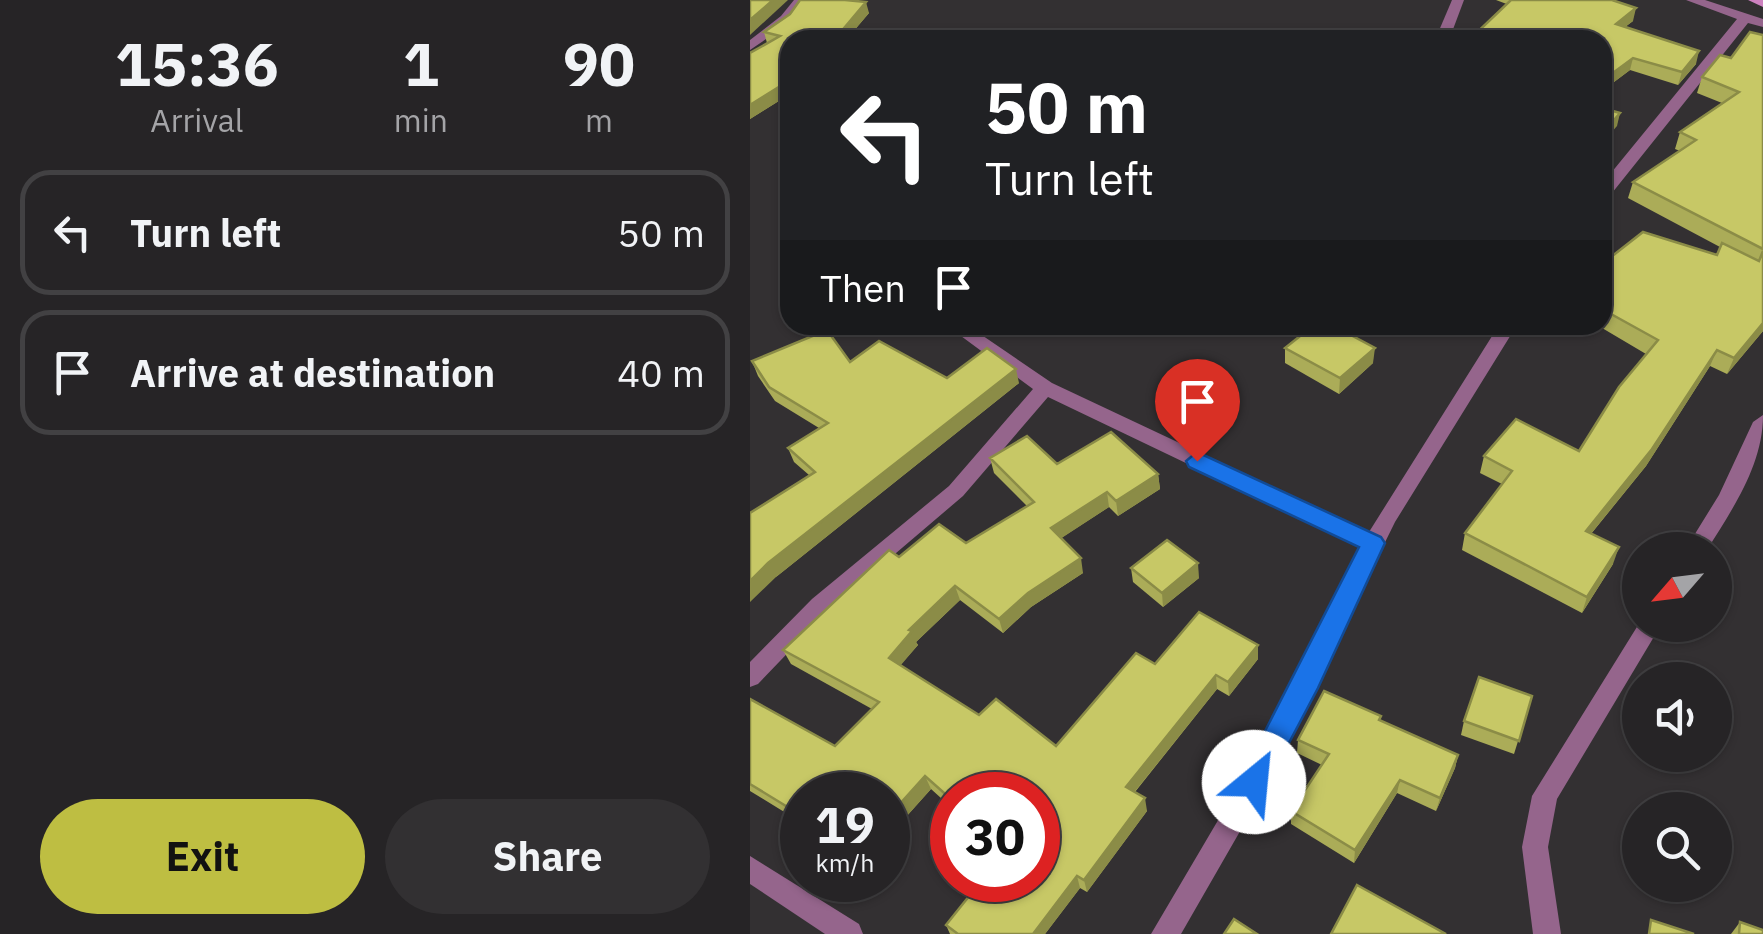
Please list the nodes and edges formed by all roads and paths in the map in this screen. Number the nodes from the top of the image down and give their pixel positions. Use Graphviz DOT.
graph roads {
  1 [pos="801,0"];
  2 [pos="1458,0"];
  3 [pos="1692,0"];
  4 [pos="1746,18"];
  5 [pos="1763,23"];
  6 [pos="1446,30"];
  7 [pos="750,46"];
  8 [pos="1612,183"];
  9 [pos="969,335"];
  10 [pos="1502,335"];
  11 [pos="1045,388"];
  12 [pos="1763,422"];
  13 [pos="1707,532"];
  14 [pos="1373,543"];
  15 [pos="1640,642"];
  16 [pos="750,677"];
  17 [pos="750,868"];
  18 [pos="849,934"];
  19 [pos="1165,934"];
  20 [pos="1547,934"];
  1 -- 7 [label="street"];
  2 -- 6 [label="street"];
  3 -- 4 [label="street"];
  4 -- 5 [label="street"];
  4 -- 8 [label="street"];
  9 -- 11 [label="street"];
  10 -- 14 [label="street"];
  11 -- 14 [label="street"];
  11 -- 16 [label="street"];
  12 -- 13 [label="street"];
  14 -- 19 [label="street"];
  15 -- 20 [label="street"];
  17 -- 18 [label="street"];
}
